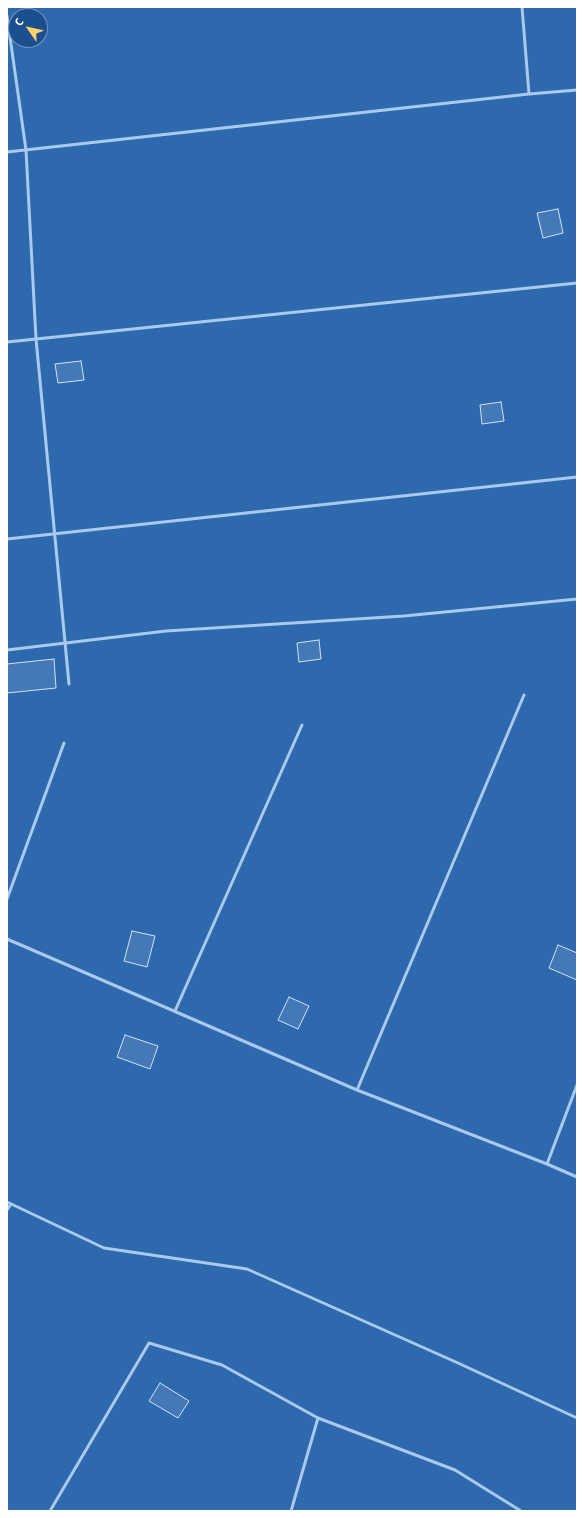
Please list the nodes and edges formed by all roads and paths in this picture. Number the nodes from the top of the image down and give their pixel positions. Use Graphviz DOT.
graph roads {
  1 [pos="522,7"];
  2 [pos="7,16"];
  3 [pos="577,90"];
  4 [pos="529,94"];
  5 [pos="26,150"];
  6 [pos="7,152"];
  7 [pos="577,283"];
  8 [pos="36,339"];
  9 [pos="7,342"];
  10 [pos="577,477"];
  11 [pos="55,534"];
  12 [pos="7,539"];
  13 [pos="577,599"];
  14 [pos="65,643"];
  15 [pos="7,650"];
  16 [pos="70,684"];
  17 [pos="524,695"];
  18 [pos="302,725"];
  19 [pos="64,743"];
  20 [pos="7,899"];
  21 [pos="7,939"];
  22 [pos="175,1011"];
  23 [pos="577,1085"];
  24 [pos="357,1090"];
  25 [pos="548,1164"];
  26 [pos="577,1176"];
  27 [pos="9,1203"];
  28 [pos="7,1210"];
  29 [pos="318,1418"];
  30 [pos="577,1418"];
  31 [pos="50,1511"];
  32 [pos="291,1511"];
  33 [pos="521,1511"];
  1 -- 4 [label="lane"];
  2 -- 5 [label="lane"];
  3 -- 4 [label="lane"];
  4 -- 5 [label="lane"];
  5 -- 6 [label="lane"];
  5 -- 8 [label="lane"];
  7 -- 8 [label="lane"];
  8 -- 9 [label="lane"];
  8 -- 11 [label="lane"];
  10 -- 11 [label="lane"];
  11 -- 12 [label="lane"];
  11 -- 14 [label="lane"];
  13 -- 14 [label="lane"];
  14 -- 15 [label="lane"];
  14 -- 16 [label="lane"];
  17 -- 24 [label="lane"];
  18 -- 22 [label="lane"];
  19 -- 20 [label="lane"];
  21 -- 22 [label="lane"];
  22 -- 24 [label="lane"];
  23 -- 25 [label="lane"];
  24 -- 25 [label="lane"];
  25 -- 26 [label="lane"];
  27 -- 28 [label="lane"];
  27 -- 30 [label="lane"];
  29 -- 31 [label="lane"];
  29 -- 32 [label="lane"];
  29 -- 33 [label="lane"];
}
